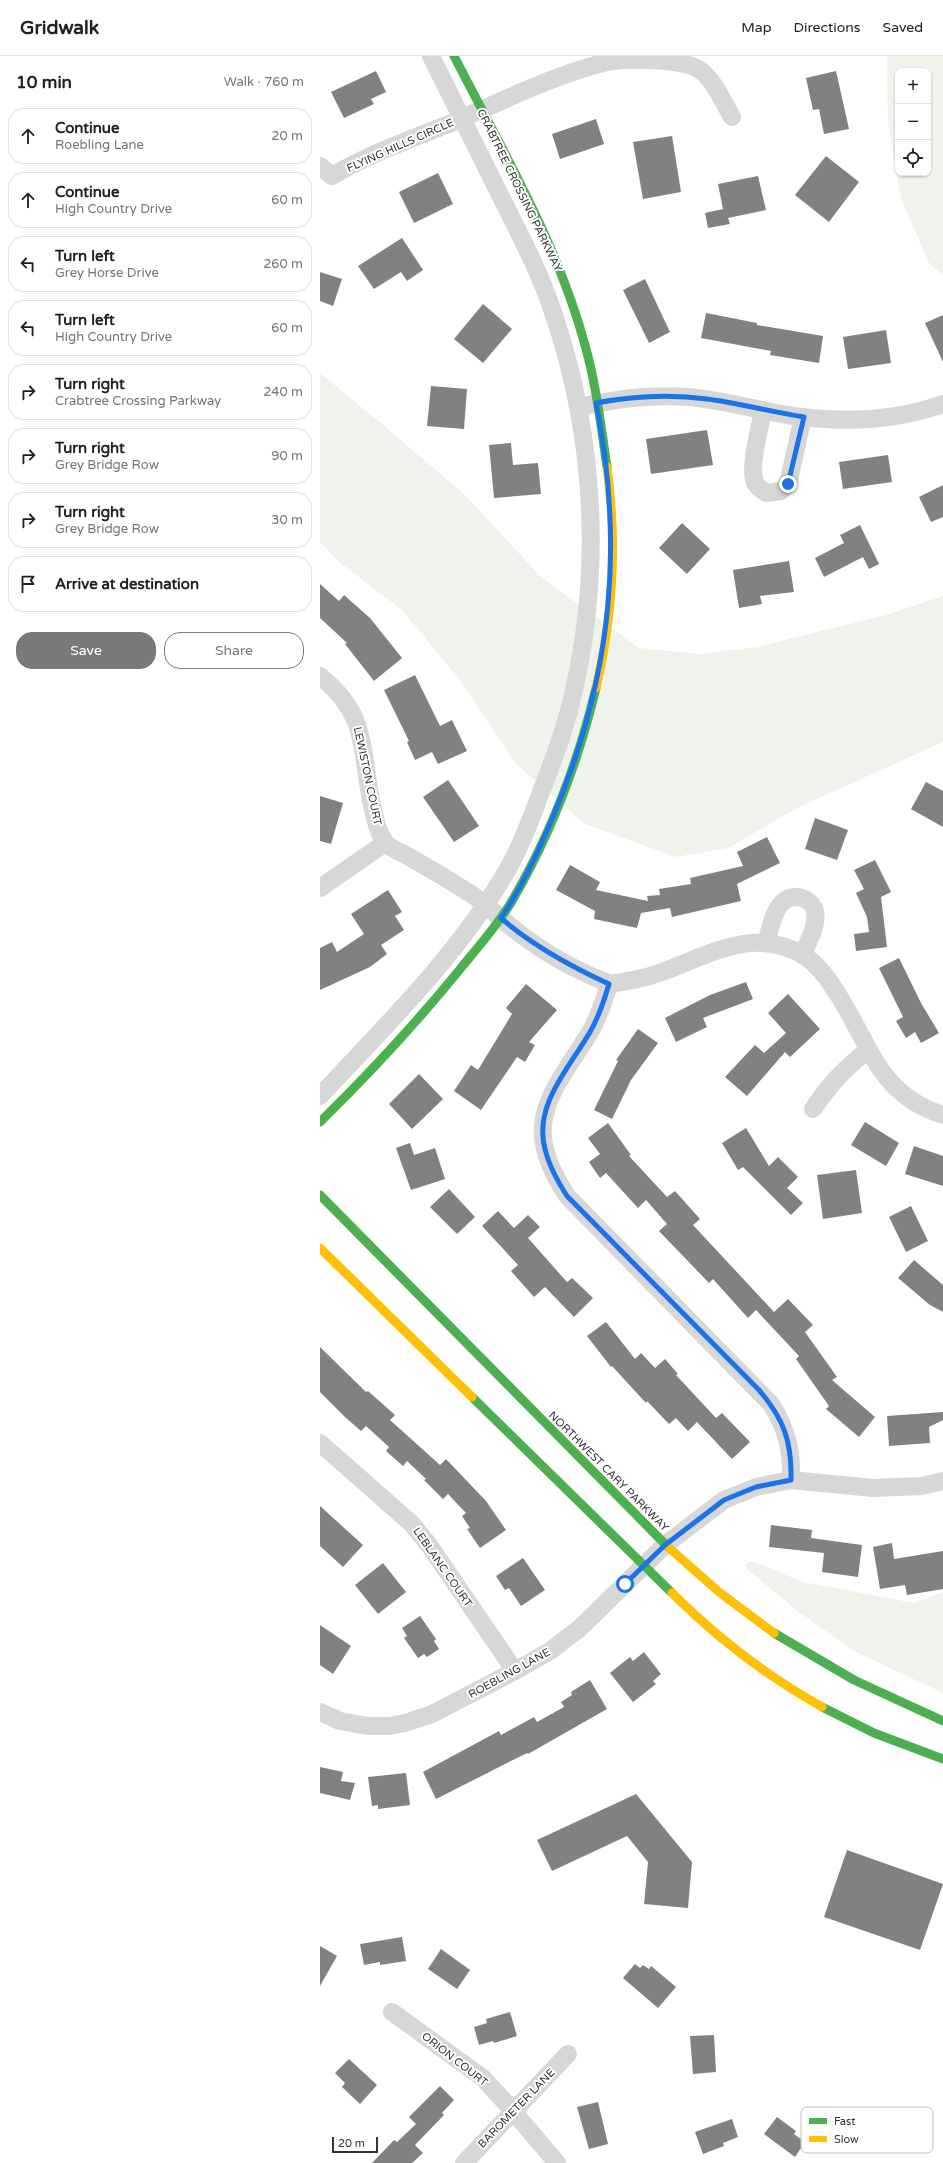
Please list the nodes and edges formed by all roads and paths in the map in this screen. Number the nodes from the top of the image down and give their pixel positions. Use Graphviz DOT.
graph roads {
  1 [pos="431,56"];
  2 [pos="454,56"];
  3 [pos="662,58"];
  4 [pos="701,62"];
  5 [pos="482,110"];
  6 [pos="732,117"];
  7 [pos="461,118"];
  8 [pos="320,166"];
  9 [pos="596,403"];
  10 [pos="943,404"];
  11 [pos="578,406"];
  12 [pos="763,410"];
  13 [pos="804,417"];
  14 [pos="320,676"];
  15 [pos="385,843"];
  16 [pos="320,888"];
  17 [pos="486,904"];
  18 [pos="501,918"];
  19 [pos="766,943"];
  20 [pos="802,955"];
  21 [pos="609,984"];
  22 [pos="868,1050"];
  23 [pos="320,1096"];
  24 [pos="813,1109"];
  25 [pos="943,1115"];
  26 [pos="320,1122"];
  27 [pos="320,1195"];
  28 [pos="320,1248"];
  29 [pos="320,1443"];
  30 [pos="791,1480"];
  31 [pos="943,1482"];
  32 [pos="665,1545"];
  33 [pos="643,1565"];
  34 [pos="515,1671"];
  35 [pos="320,1712"];
  36 [pos="943,1721"];
  37 [pos="943,1758"];
  38 [pos="392,2012"];
  39 [pos="568,2054"];
  40 [pos="513,2111"];
  41 [pos="464,2163"];
  42 [pos="557,2163"];
  1 -- 7 [label="street, CRABTREE CROSSING PARKWAY"];
  2 -- 5 [label="main road, CRABTREE CROSSING PARKWAY"];
  3 -- 4 [label="street"];
  3 -- 5 [label="street"];
  4 -- 6 [label="street"];
  5 -- 7 [label="street"];
  5 -- 9 [label="main road, CRABTREE CROSSING PARKWAY"];
  7 -- 8 [label="street, FLYING HILLS CIRCLE"];
  7 -- 11 [label="street, CRABTREE CROSSING PARKWAY"];
  9 -- 11 [label="street"];
  9 -- 12 [label="street"];
  9 -- 18 [label="main road, CRABTREE CROSSING PARKWAY"];
  10 -- 13 [label="street"];
  11 -- 17 [label="street, CRABTREE CROSSING PARKWAY"];
  12 -- 13 [label="street"];
  12 -- 13 [label="street"];
  14 -- 15 [label="street, LEWISTON COURT"];
  15 -- 16 [label="street"];
  15 -- 17 [label="street"];
  17 -- 18 [label="street"];
  17 -- 23 [label="street, CRABTREE CROSSING PARKWAY"];
  18 -- 21 [label="street"];
  18 -- 26 [label="main road, CRABTREE CROSSING PARKWAY"];
  19 -- 20 [label="street"];
  19 -- 20 [label="street"];
  19 -- 21 [label="street"];
  20 -- 22 [label="street"];
  21 -- 30 [label="street"];
  22 -- 24 [label="street"];
  22 -- 25 [label="street"];
  27 -- 32 [label="main road, NORTHWEST CARY PARKWAY"];
  28 -- 33 [label="main road"];
  29 -- 34 [label="street, LEBLANC COURT"];
  30 -- 31 [label="street, ROEBLING LANE"];
  30 -- 32 [label="street, ROEBLING LANE"];
  32 -- 33 [label="street, ROEBLING LANE"];
  32 -- 36 [label="main road, NORTHWEST CARY PARKWAY"];
  33 -- 34 [label="street, ROEBLING LANE"];
  33 -- 37 [label="main road"];
  34 -- 35 [label="street, ROEBLING LANE"];
  38 -- 40 [label="street, ORION COURT"];
  39 -- 40 [label="street, BAROMETER LANE"];
  40 -- 41 [label="street, BAROMETER LANE"];
  40 -- 42 [label="street, ORION COURT"];
}
